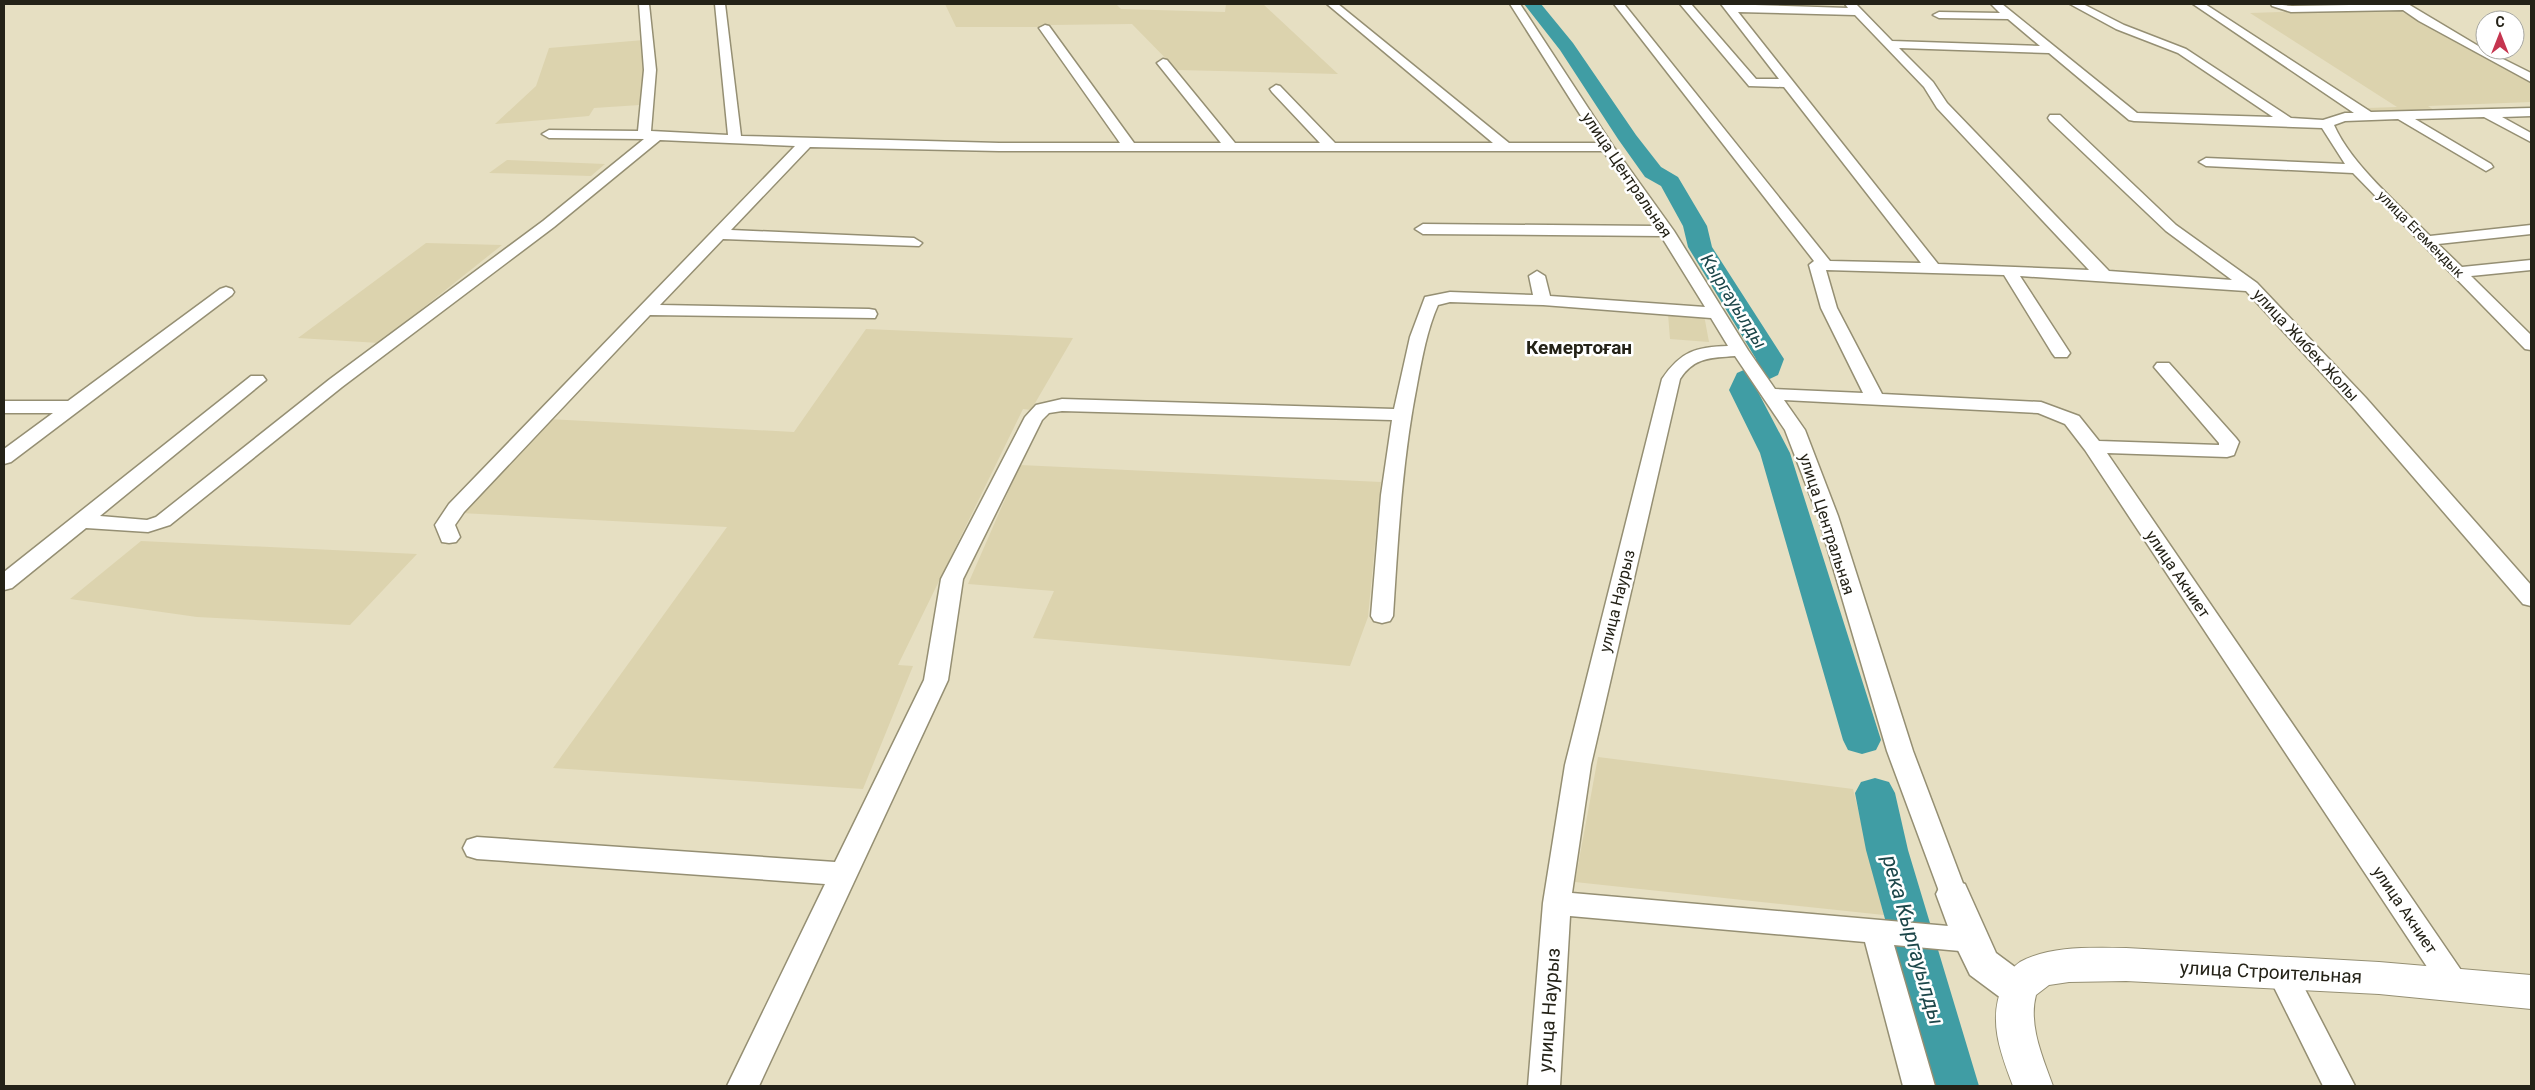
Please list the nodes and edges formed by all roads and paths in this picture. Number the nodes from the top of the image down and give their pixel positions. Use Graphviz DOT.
graph roads {
  1 [pos="644,4"];
  2 [pos="720,4"];
  3 [pos="1332,4"];
  4 [pos="1515,4"];
  5 [pos="1619,4"];
  6 [pos="1686,4"];
  7 [pos="1996,4"];
  8 [pos="2075,4"];
  9 [pos="2198,4"];
  10 [pos="2276,4"];
  11 [pos="2404,5"];
  12 [pos="1728,6"];
  13 [pos="2355,6"];
  14 [pos="1854,8"];
  15 [pos="1939,15"];
  16 [pos="2011,16"];
  17 [pos="1045,28"];
  18 [pos="1887,44"];
  19 [pos="2053,50"];
  20 [pos="1163,63"];
  21 [pos="2531,78"];
  22 [pos="1787,83"];
  23 [pos="1276,89"];
  24 [pos="2531,112"];
  25 [pos="2486,113"];
  26 [pos="2368,116"];
  27 [pos="2401,116"];
  28 [pos="2055,118"];
  29 [pos="2289,122"];
  30 [pos="2331,122"];
  31 [pos="549,134"];
  32 [pos="651,135"];
  33 [pos="2531,138"];
  34 [pos="735,139"];
  35 [pos="807,142"];
  36 [pos="1130,147"];
  37 [pos="1231,147"];
  38 [pos="1331,147"];
  39 [pos="1506,147"];
  40 [pos="1607,147"];
  41 [pos="2206,162"];
  42 [pos="2486,167"];
  43 [pos="2357,169"];
  44 [pos="2531,228"];
  45 [pos="1423,229"];
  46 [pos="1666,231"];
  47 [pos="718,234"];
  48 [pos="2426,242"];
  49 [pos="914,243"];
  50 [pos="1825,265"];
  51 [pos="2531,265"];
  52 [pos="1933,268"];
  53 [pos="2009,270"];
  54 [pos="2458,272"];
  55 [pos="1537,276"];
  56 [pos="2104,276"];
  57 [pos="2251,286"];
  58 [pos="226,292"];
  59 [pos="1544,300"];
  60 [pos="646,310"];
  61 [pos="1716,313"];
  62 [pos="869,314"];
  63 [pos="2524,329"];
  64 [pos="2531,345"];
  65 [pos="2061,353"];
  66 [pos="1744,357"];
  67 [pos="2163,367"];
  68 [pos="257,380"];
  69 [pos="1767,389"];
  70 [pos="1875,398"];
  71 [pos="4,406"];
  72 [pos="73,406"];
  73 [pos="1400,415"];
  74 [pos="2093,447"];
  75 [pos="4,458"];
  76 [pos="81,521"];
  77 [pos="449,537"];
  78 [pos="4,583"];
  79 [pos="2531,599"];
  80 [pos="1382,616"];
  81 [pos="477,848"];
  82 [pos="844,874"];
  83 [pos="1953,894"];
  84 [pos="1557,903"];
  85 [pos="1897,933"];
  86 [pos="1971,940"];
  87 [pos="2282,973"];
  88 [pos="2453,982"];
  89 [pos="2018,990"];
  90 [pos="2531,992"];
  91 [pos="743,1086"];
  92 [pos="1544,1086"];
  93 [pos="1919,1086"];
  94 [pos="2033,1086"];
  95 [pos="2339,1086"];
  1 -- 32 [label="street"];
  2 -- 34 [label="street"];
  3 -- 39 [label="street"];
  4 -- 40 [label="street, улица Центральная"];
  5 -- 50 [label="street"];
  6 -- 22 [label="street"];
  7 -- 16 [label="street"];
  8 -- 29 [label="street"];
  9 -- 26 [label="street"];
  10 -- 13 [label="street"];
  11 -- 13 [label="street"];
  11 -- 21 [label="street"];
  12 -- 14 [label="street"];
  12 -- 22 [label="street"];
  14 -- 18 [label="street"];
  15 -- 16 [label="street"];
  16 -- 19 [label="street"];
  17 -- 36 [label="street"];
  18 -- 19 [label="street"];
  18 -- 56 [label="street"];
  19 -- 29 [label="street"];
  20 -- 37 [label="street"];
  22 -- 52 [label="street"];
  23 -- 38 [label="street"];
  24 -- 25 [label="street"];
  25 -- 27 [label="street"];
  25 -- 33 [label="street"];
  26 -- 27 [label="street"];
  26 -- 30 [label="street"];
  27 -- 42 [label="street"];
  28 -- 57 [label="street, улица Жибек Жолы"];
  29 -- 30 [label="street"];
  30 -- 43 [label="street, улица Егемендык"];
  31 -- 32 [label="street"];
  32 -- 34 [label="street"];
  32 -- 76 [label="street"];
  34 -- 35 [label="street"];
  35 -- 36 [label="street"];
  35 -- 47 [label="street"];
  36 -- 37 [label="street"];
  37 -- 38 [label="street"];
  38 -- 39 [label="street"];
  39 -- 40 [label="street"];
  40 -- 46 [label="street, улица Центральная"];
  41 -- 43 [label="street"];
  43 -- 48 [label="street, улица Егемендык"];
  44 -- 48 [label="street"];
  45 -- 46 [label="street"];
  46 -- 61 [label="street, улица Центральная"];
  47 -- 49 [label="street"];
  47 -- 60 [label="street"];
  48 -- 54 [label="street, улица Егемендык"];
  50 -- 52 [label="street"];
  50 -- 70 [label="street"];
  51 -- 54 [label="street"];
  52 -- 53 [label="street"];
  53 -- 56 [label="street"];
  53 -- 65 [label="street"];
  54 -- 63 [label="street, улица Егемендык"];
  55 -- 59 [label="street"];
  56 -- 57 [label="street"];
  57 -- 79 [label="street, улица Жибек Жолы"];
  58 -- 72 [label="street"];
  59 -- 61 [label="street"];
  59 -- 73 [label="street"];
  60 -- 62 [label="street"];
  60 -- 77 [label="street"];
  61 -- 66 [label="street, улица Центральная"];
  63 -- 64 [label="street, улица Егемендык"];
  66 -- 69 [label="street, улица Центральная"];
  66 -- 84 [label="street, улица Наурыз"];
  67 -- 74 [label="street"];
  68 -- 76 [label="street"];
  69 -- 70 [label="street, улица Акниет"];
  69 -- 83 [label="street, улица Центральная"];
  70 -- 74 [label="street, улица Акниет"];
  71 -- 72 [label="street"];
  72 -- 75 [label="street"];
  73 -- 80 [label="street"];
  73 -- 82 [label="street"];
  74 -- 88 [label="street, улица Акниет"];
  76 -- 78 [label="street"];
  81 -- 82 [label="street"];
  82 -- 91 [label="street"];
  83 -- 86 [label="street, улица Центральная"];
  84 -- 85 [label="street"];
  84 -- 92 [label="street, улица Наурыз"];
  85 -- 86 [label="street"];
  85 -- 93 [label="street"];
  86 -- 89 [label="street, улица Центральная"];
  87 -- 88 [label="main road, улица Строительная"];
  87 -- 89 [label="main road, улица Строительная"];
  87 -- 95 [label="street"];
  88 -- 90 [label="main road, улица Строительная"];
  89 -- 94 [label="main road"];
}
